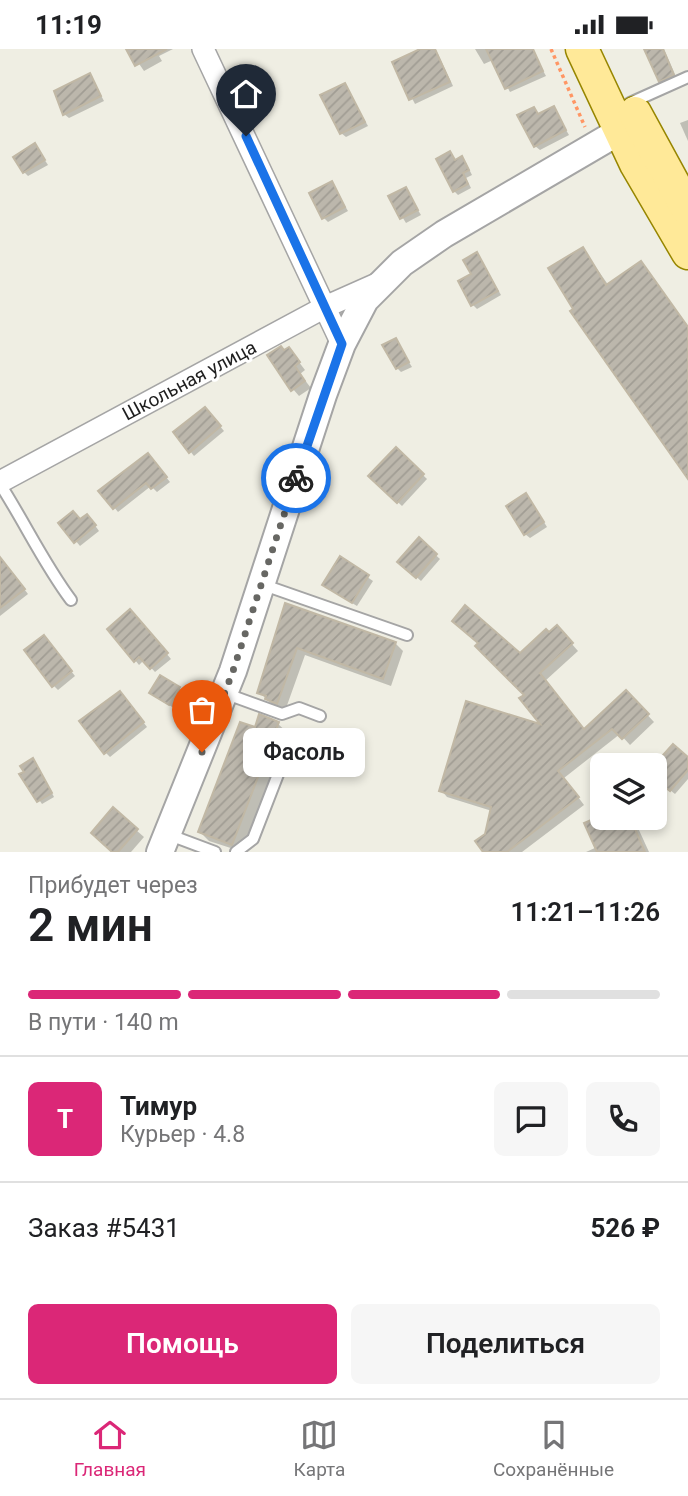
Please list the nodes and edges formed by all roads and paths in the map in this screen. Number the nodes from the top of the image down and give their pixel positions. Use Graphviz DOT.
graph roads {
  1 [pos="203,49"];
  2 [pos="551,49"];
  3 [pos="582,49"];
  4 [pos="606,49"];
  5 [pos="688,77"];
  6 [pos="621,125"];
  7 [pos="688,210"];
  8 [pos="688,253"];
  9 [pos="381,282"];
  10 [pos="325,307"];
  11 [pos="342,344"];
  12 [pos="0,483"];
  13 [pos="261,584"];
  14 [pos="71,600"];
  15 [pos="407,635"];
  16 [pos="224,693"];
  17 [pos="320,716"];
  18 [pos="282,764"];
  19 [pos="164,843"];
  20 [pos="215,852"];
  21 [pos="236,852"];
  1 -- 10 [label="street"];
  2 -- 6 [label="path"];
  3 -- 6 [label="main road"];
  4 -- 6 [label="main road"];
  5 -- 6 [label="lane"];
  6 -- 7 [label="main road"];
  6 -- 8 [label="main road"];
  6 -- 9 [label="street"];
  9 -- 10 [label="street, Школьная улица"];
  9 -- 11 [label="street"];
  10 -- 11 [label="street"];
  10 -- 12 [label="street, Школьная улица"];
  11 -- 13 [label="street"];
  12 -- 14 [label="lane"];
  13 -- 15 [label="lane"];
  13 -- 16 [label="street"];
  16 -- 17 [label="lane"];
  16 -- 19 [label="street"];
  18 -- 21 [label="lane"];
  19 -- 20 [label="lane"];
}
